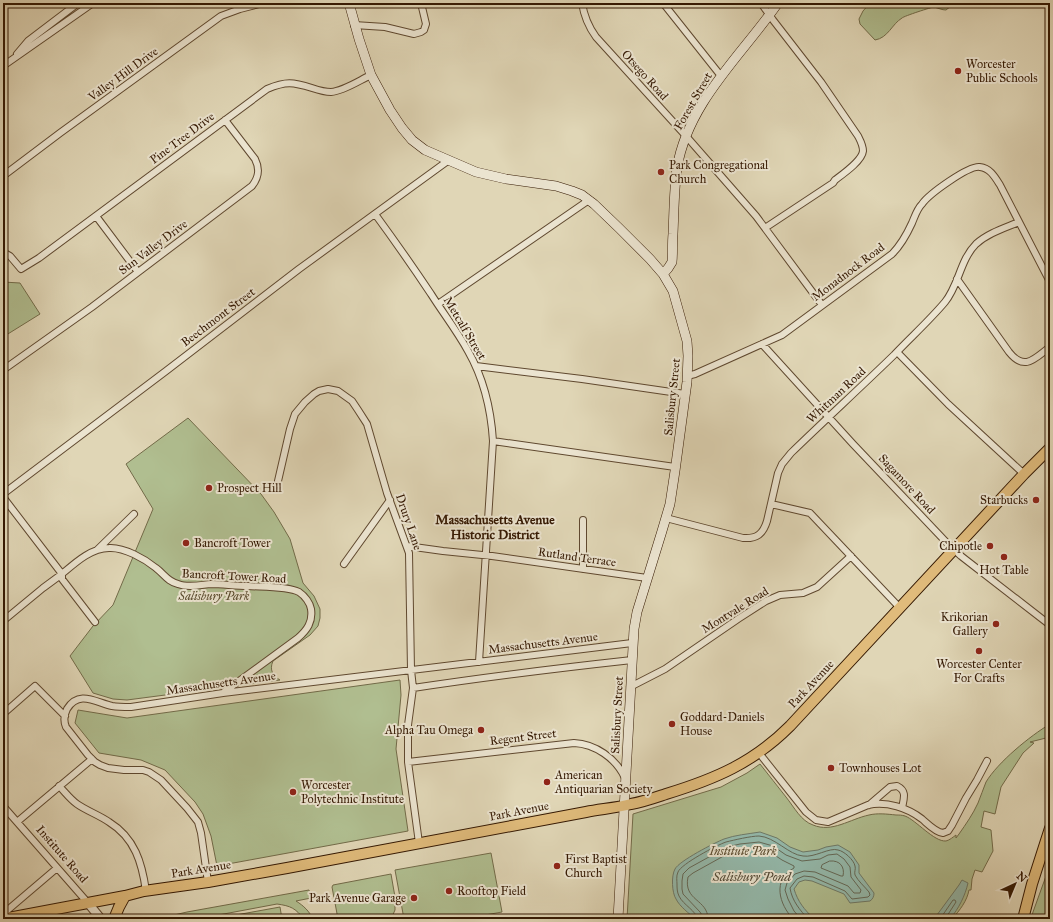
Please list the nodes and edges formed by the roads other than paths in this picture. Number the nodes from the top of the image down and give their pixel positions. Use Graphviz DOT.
graph roads {
  1 [pos="78,3"];
  2 [pos="93,3"];
  3 [pos="263,3"];
  4 [pos="349,3"];
  5 [pos="421,3"];
  6 [pos="582,3"];
  7 [pos="663,3"];
  8 [pos="761,3"];
  9 [pos="778,3"];
  10 [pos="769,16"];
  11 [pos="354,25"];
  12 [pos="11,60"];
  13 [pos="3,66"];
  14 [pos="372,75"];
  15 [pos="721,76"];
  16 [pos="225,120"];
  17 [pos="686,136"];
  18 [pos="448,160"];
  19 [pos="3,176"];
  20 [pos="589,200"];
  21 [pos="374,214"];
  22 [pos="96,216"];
  23 [pos="1019,222"];
  24 [pos="765,228"];
  25 [pos="3,252"];
  26 [pos="138,272"];
  27 [pos="663,274"];
  28 [pos="957,279"];
  29 [pos="1050,282"];
  30 [pos="438,304"];
  31 [pos="822,305"];
  32 [pos="762,344"];
  33 [pos="1050,347"];
  34 [pos="897,352"];
  35 [pos="476,366"];
  36 [pos="3,370"];
  37 [pos="687,376"];
  38 [pos="685,394"];
  39 [pos="829,417"];
  40 [pos="493,441"];
  41 [pos="1050,448"];
  42 [pos="676,467"];
  43 [pos="1024,474"];
  44 [pos="278,481"];
  45 [pos="3,496"];
  46 [pos="390,500"];
  47 [pos="771,504"];
  48 [pos="134,514"];
  49 [pos="666,518"];
  50 [pos="583,520"];
  51 [pos="407,546"];
  52 [pos="954,550"];
  53 [pos="96,551"];
  54 [pos="486,556"];
  55 [pos="851,556"];
  56 [pos="344,564"];
  57 [pos="583,569"];
  58 [pos="62,574"];
  59 [pos="648,578"];
  60 [pos="900,608"];
  61 [pos="3,621"];
  62 [pos="95,622"];
  63 [pos="1050,625"];
  64 [pos="632,644"];
  65 [pos="632,660"];
  66 [pos="478,662"];
  67 [pos="411,670"];
  68 [pos="630,687"];
  69 [pos="413,688"];
  70 [pos="223,693"];
  71 [pos="3,714"];
  72 [pos="64,716"];
  73 [pos="759,753"];
  74 [pos="92,759"];
  75 [pos="986,761"];
  76 [pos="408,762"];
  77 [pos="626,780"];
  78 [pos="59,786"];
  79 [pos="868,805"];
  80 [pos="3,806"];
  81 [pos="624,806"];
  82 [pos="902,808"];
  83 [pos="17,822"];
  84 [pos="1050,828"];
  85 [pos="419,843"];
  86 [pos="57,868"];
  87 [pos="208,882"];
  88 [pos="146,891"];
  89 [pos="125,896"];
  90 [pos="88,903"];
  91 [pos="3,914"];
  92 [pos="3,919"];
  93 [pos="101,919"];
  94 [pos="114,919"];
  95 [pos="618,919"];
  96 [pos="1023,919"];
  1 -- 12 [label="street"];
  2 -- 12 [label="street"];
  3 -- 19 [label="street, Valley Hill Drive"];
  4 -- 11 [label="main road, Salisbury Street"];
  5 -- 11 [label="street"];
  6 -- 17 [label="street, Otsego Road"];
  7 -- 15 [label="street"];
  8 -- 10 [label="street"];
  9 -- 10 [label="main road, Forest Street"];
  10 -- 15 [label="main road, Forest Street"];
  10 -- 24 [label="street"];
  11 -- 14 [label="main road, Salisbury Street"];
  12 -- 13 [label="street"];
  14 -- 16 [label="street, Pine Tree Drive"];
  14 -- 18 [label="main road, Salisbury Street"];
  15 -- 17 [label="main road, Forest Street"];
  16 -- 22 [label="street, Pine Tree Drive"];
  16 -- 26 [label="street, Sun Valley Drive"];
  17 -- 24 [label="street, Otsego Road"];
  17 -- 27 [label="main road, Forest Street"];
  18 -- 20 [label="main road, Salisbury Street"];
  18 -- 21 [label="street, Beechmont Street"];
  20 -- 27 [label="main road, Salisbury Street"];
  20 -- 30 [label="street"];
  21 -- 30 [label="street, Metcalf Street"];
  21 -- 45 [label="street, Beechmont Street"];
  22 -- 25 [label="street, Pine Tree Drive"];
  22 -- 26 [label="street"];
  23 -- 28 [label="street, Whitman Road"];
  23 -- 29 [label="street, Monadnock Road"];
  23 -- 31 [label="street, Monadnock Road"];
  24 -- 31 [label="street, Otsego Road"];
  26 -- 36 [label="street, Sun Valley Drive"];
  27 -- 37 [label="main road, Salisbury Street"];
  28 -- 33 [label="street"];
  28 -- 34 [label="street, Whitman Road"];
  30 -- 35 [label="street, Metcalf Street"];
  31 -- 32 [label="street, Monadnock Road"];
  32 -- 37 [label="street, Monadnock Road"];
  32 -- 39 [label="street, Sagamore Road"];
  34 -- 39 [label="street, Whitman Road"];
  34 -- 43 [label="street"];
  35 -- 38 [label="street"];
  35 -- 40 [label="street, Metcalf Street"];
  37 -- 38 [label="main road, Salisbury Street"];
  38 -- 42 [label="main road, Salisbury Street"];
  39 -- 47 [label="street, Whitman Road"];
  39 -- 52 [label="street, Sagamore Road"];
  40 -- 42 [label="street"];
  40 -- 54 [label="street, Metcalf Street"];
  41 -- 43 [label="main road, Park Avenue"];
  42 -- 49 [label="main road, Salisbury Street"];
  43 -- 52 [label="main road, Park Avenue"];
  44 -- 46 [label="street, Drury Lane"];
  45 -- 58 [label="street"];
  46 -- 51 [label="street, Drury Lane"];
  46 -- 56 [label="street"];
  47 -- 49 [label="street, Whitman Road"];
  47 -- 55 [label="street"];
  48 -- 53 [label="street"];
  49 -- 59 [label="main road, Salisbury Street"];
  50 -- 57 [label="street"];
  51 -- 54 [label="street, Rutland Terrace"];
  51 -- 67 [label="street, Drury Lane"];
  52 -- 60 [label="main road, Park Avenue"];
  52 -- 63 [label="street, Sagamore Road"];
  53 -- 58 [label="street, Bancroft Tower Road"];
  53 -- 70 [label="street, Bancroft Tower Road"];
  54 -- 57 [label="street, Rutland Terrace"];
  54 -- 66 [label="street, Metcalf Street"];
  55 -- 60 [label="street"];
  55 -- 68 [label="street, Montvale Road"];
  57 -- 59 [label="street, Rutland Terrace"];
  58 -- 61 [label="street, Bancroft Tower Road"];
  58 -- 62 [label="street"];
  59 -- 64 [label="main road, Salisbury Street"];
  60 -- 73 [label="main road, Park Avenue"];
  64 -- 65 [label="main road, Salisbury Street"];
  64 -- 66 [label="street, Massachusetts Avenue"];
  65 -- 68 [label="main road, Salisbury Street"];
  65 -- 69 [label="street"];
  66 -- 67 [label="street, Massachusetts Avenue"];
  67 -- 69 [label="street, Drury Lane"];
  67 -- 70 [label="street, Massachusetts Avenue"];
  68 -- 77 [label="main road, Salisbury Street"];
  69 -- 76 [label="street, Drury Lane"];
  70 -- 72 [label="street, Massachusetts Avenue"];
  71 -- 72 [label="street"];
  72 -- 74 [label="street"];
  73 -- 79 [label="street"];
  73 -- 81 [label="main road, Park Avenue"];
  74 -- 78 [label="street"];
  74 -- 87 [label="street"];
  75 -- 82 [label="street"];
  76 -- 77 [label="street, Regent Street"];
  76 -- 85 [label="street, Drury Lane"];
  77 -- 81 [label="main road, Salisbury Street"];
  78 -- 83 [label="street"];
  78 -- 88 [label="street"];
  79 -- 82 [label="street"];
  79 -- 82 [label="street"];
  80 -- 83 [label="street, Institute Road"];
  81 -- 85 [label="main road, Park Avenue"];
  81 -- 95 [label="main road, Salisbury Street"];
  83 -- 86 [label="street, Institute Road"];
  84 -- 96 [label="main road"];
  85 -- 87 [label="main road, Park Avenue"];
  86 -- 90 [label="street, Institute Road"];
  86 -- 91 [label="street"];
  87 -- 88 [label="main road, Park Avenue"];
  88 -- 89 [label="main road, Park Avenue"];
  89 -- 90 [label="main road, Park Avenue"];
  89 -- 94 [label="main road"];
  90 -- 92 [label="main road, Park Avenue"];
  90 -- 93 [label="street, Institute Road"];
}
